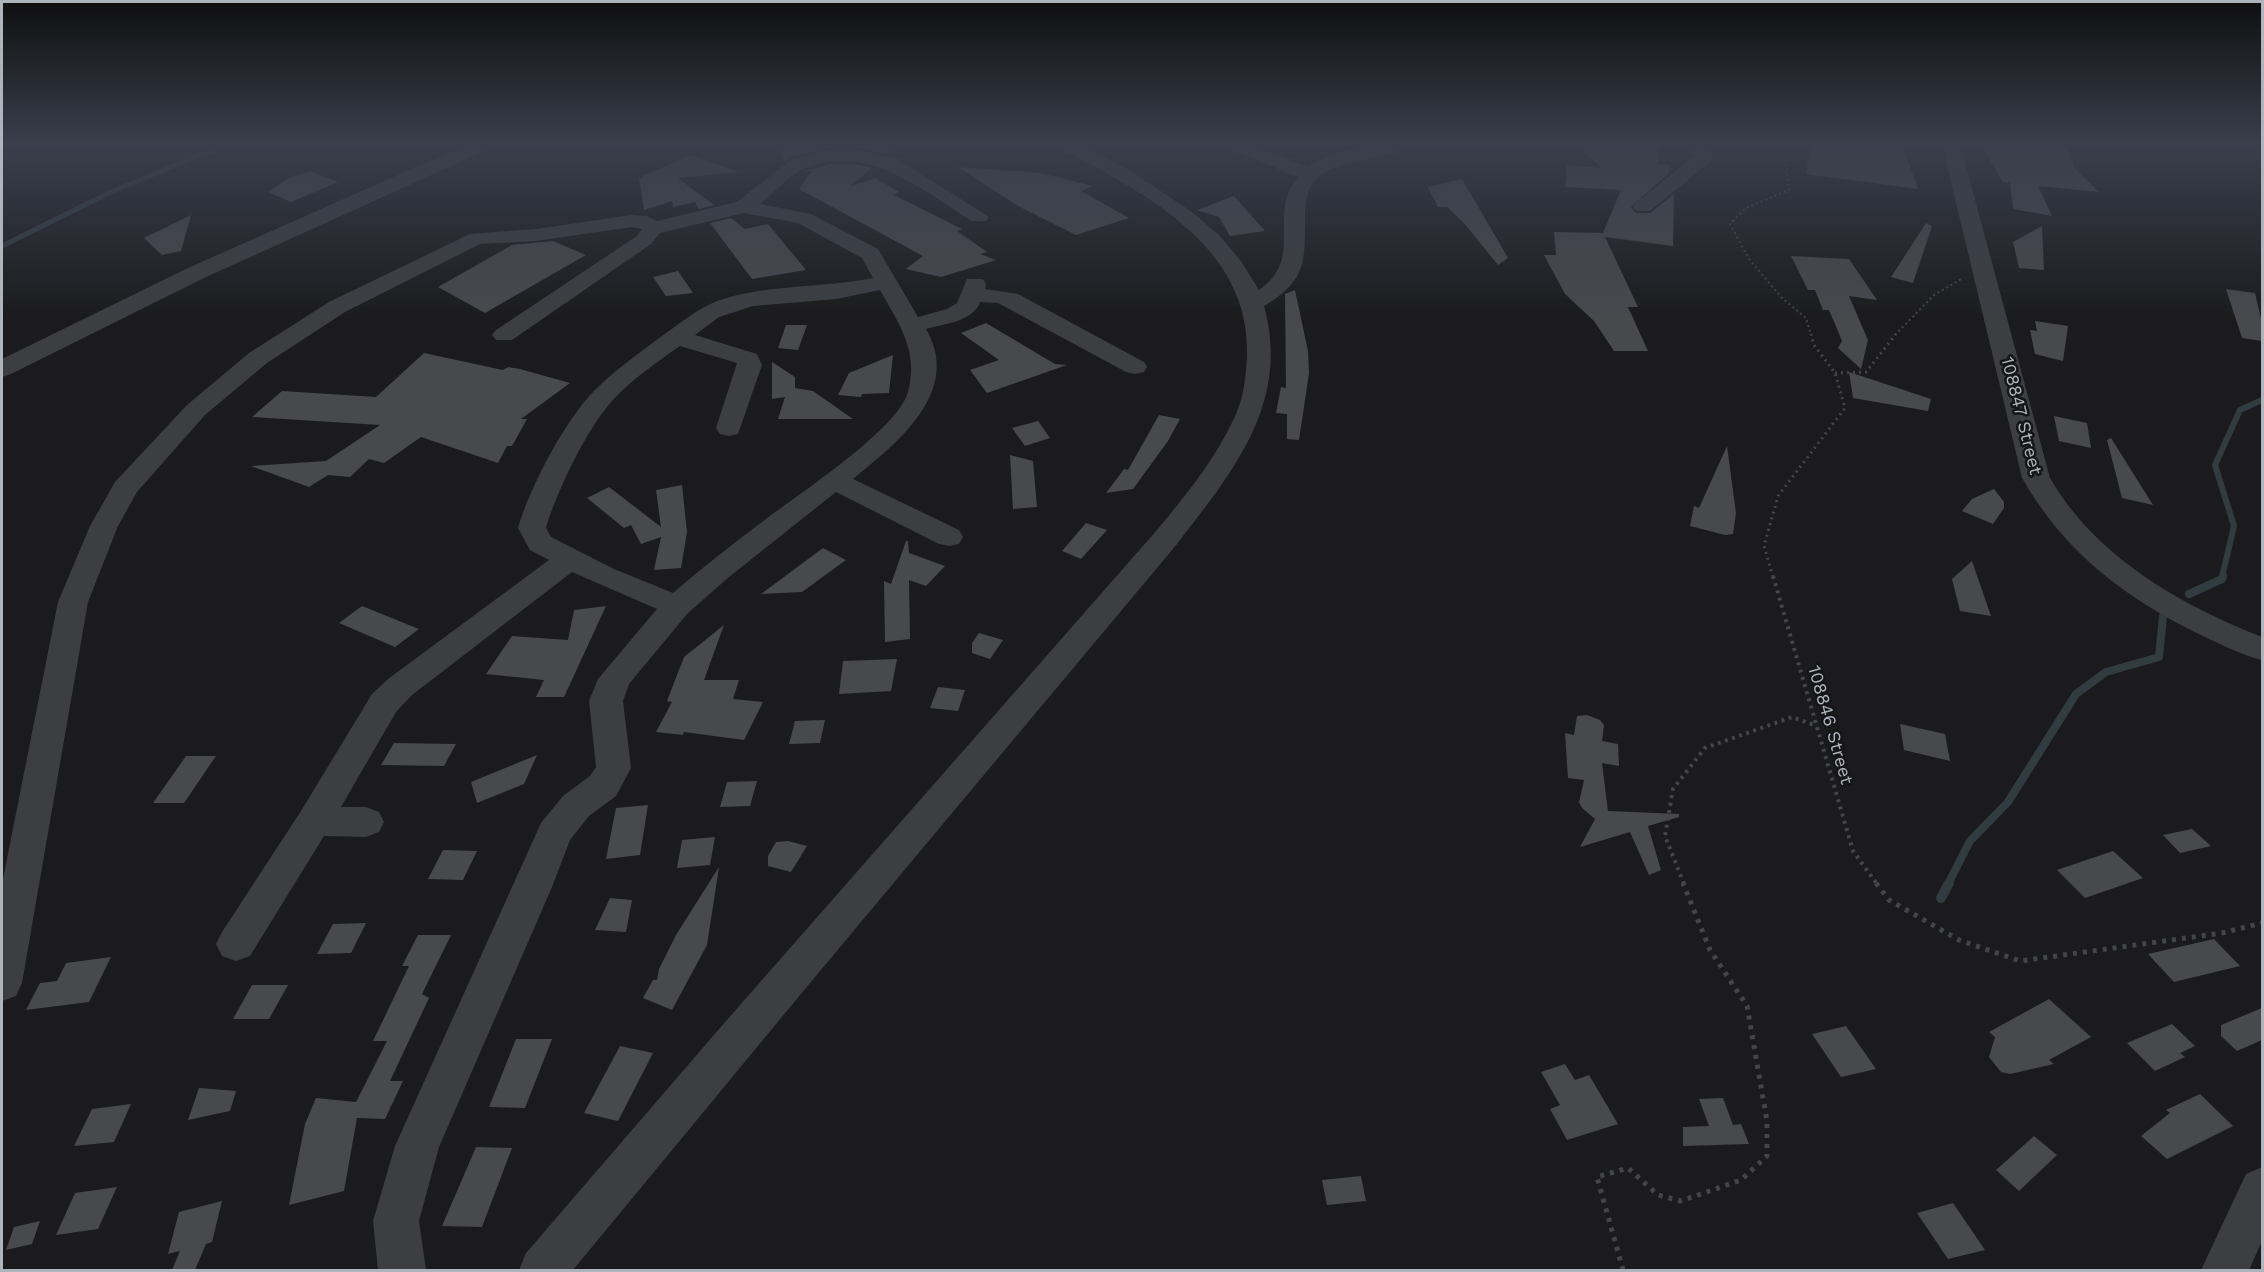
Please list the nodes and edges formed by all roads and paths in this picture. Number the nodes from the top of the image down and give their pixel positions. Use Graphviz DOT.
graph roads {
  1 [pos="351,203"];
  2 [pos="749,203"];
  3 [pos="957,203"];
  4 [pos="1169,203"];
  5 [pos="1296,203"];
  6 [pos="1647,203"];
  7 [pos="1757,203"];
  8 [pos="1967,203"];
  9 [pos="744,207"];
  10 [pos="1643,207"];
  11 [pos="979,217"];
  12 [pos="653,228"];
  13 [pos="1984,270"];
  14 [pos="886,282"];
  15 [pos="1251,304"];
  16 [pos="912,326"];
  17 [pos="504,335"];
  18 [pos="677,337"];
  19 [pos="1135,367"];
  20 [pos="2,369"];
  21 [pos="1835,373"];
  22 [pos="729,428"];
  23 [pos="834,480"];
  24 [pos="949,537"];
  25 [pos="570,559"];
  26 [pos="677,606"];
  27 [pos="2262,649"];
  28 [pos="1816,726"];
  29 [pos="314,821"];
  30 [pos="366,822"];
  31 [pos="2262,923"];
  32 [pos="236,944"];
  33 [pos="2,983"];
  34 [pos="2262,1190"];
  35 [pos="402,1270"];
  36 [pos="543,1270"];
  37 [pos="1623,1270"];
  38 [pos="2225,1270"];
  1 -- 20 [label="street"];
  2 -- 9 [label="street"];
  3 -- 11 [label="street"];
  4 -- 15 [label="street"];
  5 -- 15 [label="street"];
  6 -- 10 [label="street"];
  7 -- 21 [label="path"];
  8 -- 13 [label="street, 108847 Street"];
  9 -- 12 [label="street"];
  9 -- 14 [label="street"];
  12 -- 17 [label="street"];
  12 -- 33 [label="street"];
  13 -- 21 [label="path"];
  13 -- 27 [label="street, 108847 Street"];
  14 -- 16 [label="street"];
  14 -- 18 [label="street"];
  15 -- 36 [label="street"];
  16 -- 19 [label="street"];
  16 -- 23 [label="street"];
  18 -- 22 [label="street"];
  18 -- 25 [label="street"];
  21 -- 28 [label="path, 108846 Street"];
  23 -- 24 [label="street"];
  23 -- 26 [label="street"];
  25 -- 26 [label="street"];
  25 -- 29 [label="street"];
  26 -- 35 [label="street"];
  28 -- 31 [label="path, 108846 Street"];
  28 -- 37 [label="path"];
  29 -- 30 [label="street"];
  29 -- 32 [label="street"];
  34 -- 38 [label="street"];
}
